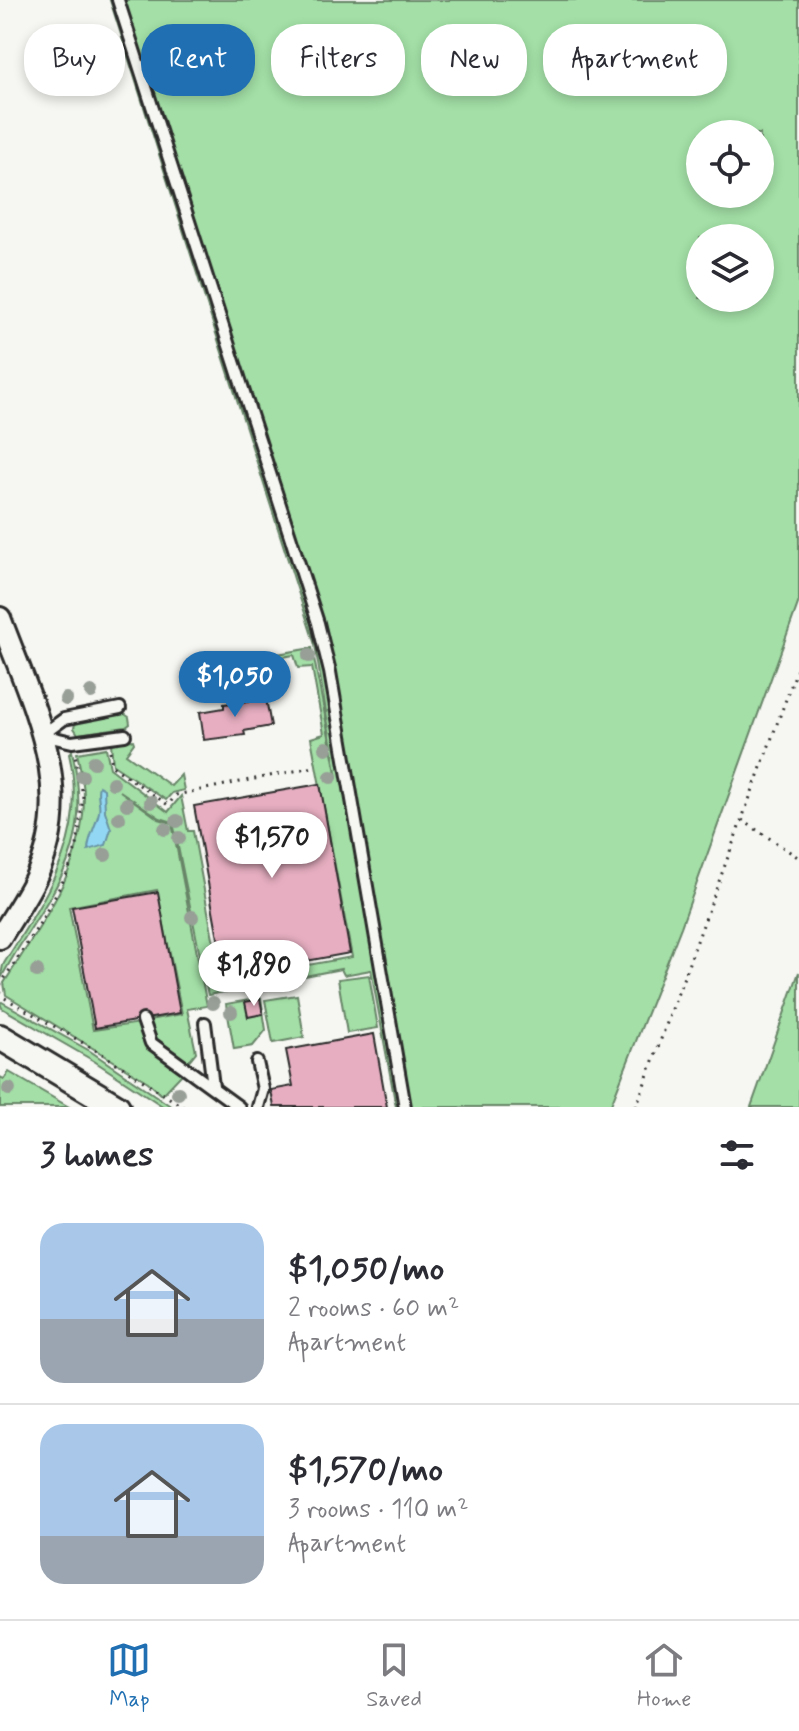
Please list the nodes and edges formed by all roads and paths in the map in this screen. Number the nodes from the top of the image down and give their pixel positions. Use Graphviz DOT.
graph roads {
  1 [pos="118,0"];
  2 [pos="0,618"];
  3 [pos="799,664"];
  4 [pos="120,708"];
  5 [pos="42,735"];
  6 [pos="125,735"];
  7 [pos="109,744"];
  8 [pos="74,750"];
  9 [pos="314,767"];
  10 [pos="742,820"];
  11 [pos="799,858"];
  12 [pos="0,938"];
  13 [pos="0,985"];
  14 [pos="0,992"];
  15 [pos="143,1020"];
  16 [pos="205,1023"];
  17 [pos="0,1037"];
  18 [pos="257,1062"];
  19 [pos="213,1086"];
  20 [pos="117,1107"];
  21 [pos="183,1107"];
  22 [pos="239,1107"];
  23 [pos="258,1107"];
  24 [pos="405,1107"];
  25 [pos="636,1107"];
  1 -- 24 [label="lane"];
  2 -- 5 [label="street"];
  3 -- 10 [label="path"];
  4 -- 5 [label="lane"];
  5 -- 6 [label="lane"];
  5 -- 12 [label="street"];
  7 -- 9 [label="path"];
  8 -- 13 [label="path"];
  10 -- 11 [label="path"];
  10 -- 25 [label="path"];
  14 -- 21 [label="path"];
  15 -- 19 [label="lane"];
  16 -- 19 [label="lane"];
  17 -- 20 [label="street"];
  18 -- 23 [label="lane"];
  19 -- 22 [label="lane"];
}
